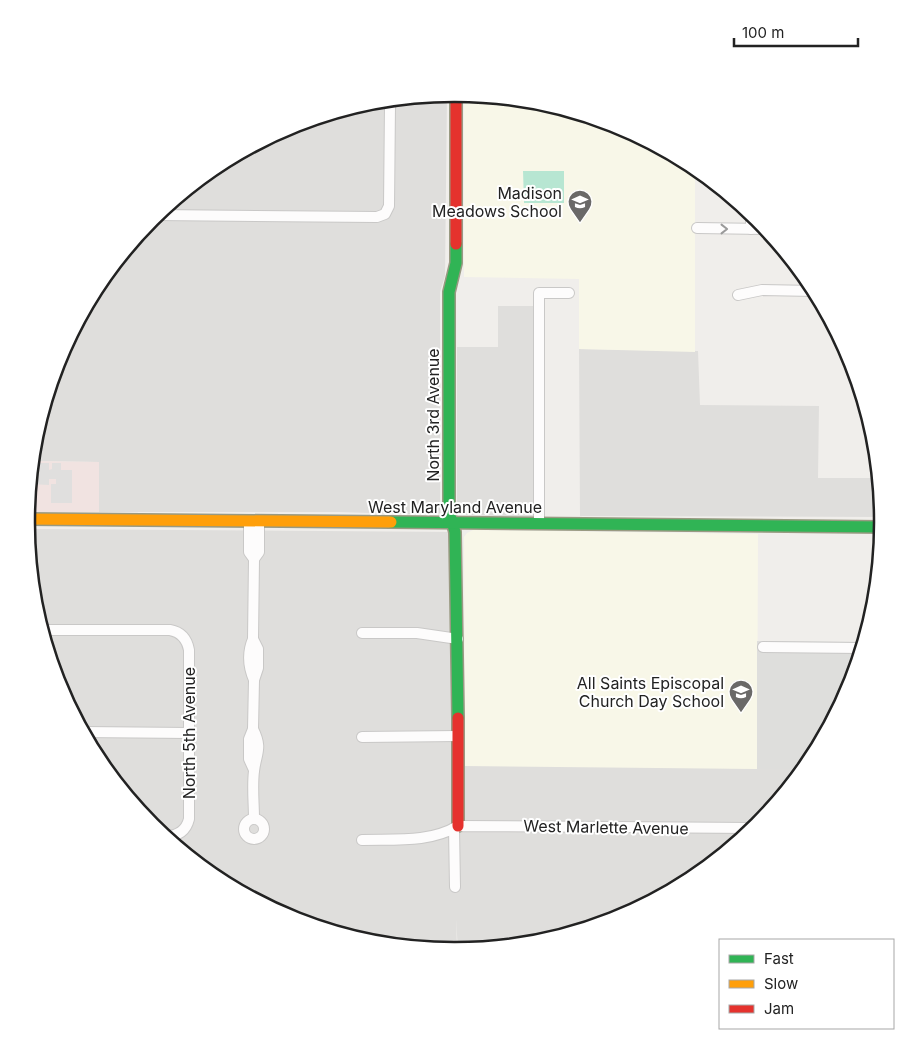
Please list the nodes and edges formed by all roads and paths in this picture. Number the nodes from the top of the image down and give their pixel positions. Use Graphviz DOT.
graph roads {
  1 [pos="456,102"];
  2 [pos="390,108"];
  3 [pos="169,215"];
  4 [pos="751,225"];
  5 [pos="697,228"];
  6 [pos="751,229"];
  7 [pos="755,229"];
  8 [pos="804,291"];
  9 [pos="569,292"];
  10 [pos="738,295"];
  11 [pos="35,519"];
  12 [pos="254,522"];
  13 [pos="453,523"];
  14 [pos="539,524"];
  15 [pos="874,527"];
  16 [pos="49,630"];
  17 [pos="362,633"];
  18 [pos="458,639"];
  19 [pos="763,647"];
  20 [pos="855,648"];
  21 [pos="91,732"];
  22 [pos="189,733"];
  23 [pos="458,736"];
  24 [pos="362,737"];
  25 [pos="254,819"];
  26 [pos="456,827"];
  27 [pos="741,828"];
  28 [pos="176,835"];
  29 [pos="362,840"];
  30 [pos="455,886"];
  1 -- 13 [label="street, North 3rd Avenue"];
  2 -- 3 [label="street"];
  4 -- 6 [label="street"];
  5 -- 6 [label="street, one-way"];
  6 -- 7 [label="street"];
  8 -- 10 [label="street"];
  9 -- 14 [label="street"];
  11 -- 12 [label="street, West Maryland Avenue"];
  12 -- 13 [label="street, West Maryland Avenue"];
  12 -- 25 [label="street"];
  13 -- 14 [label="street, West Maryland Avenue"];
  13 -- 18 [label="street, North 3rd Avenue"];
  14 -- 15 [label="street, West Maryland Avenue"];
  16 -- 22 [label="street, North 5th Avenue"];
  17 -- 18 [label="street"];
  18 -- 23 [label="street, North 3rd Avenue"];
  19 -- 20 [label="street"];
  21 -- 22 [label="street"];
  22 -- 28 [label="street, North 5th Avenue"];
  23 -- 24 [label="street"];
  23 -- 26 [label="street, North 3rd Avenue"];
  26 -- 27 [label="street, West Marlette Avenue"];
  26 -- 29 [label="street, West Marlette Avenue"];
  26 -- 30 [label="street, North 3rd Avenue"];
}
